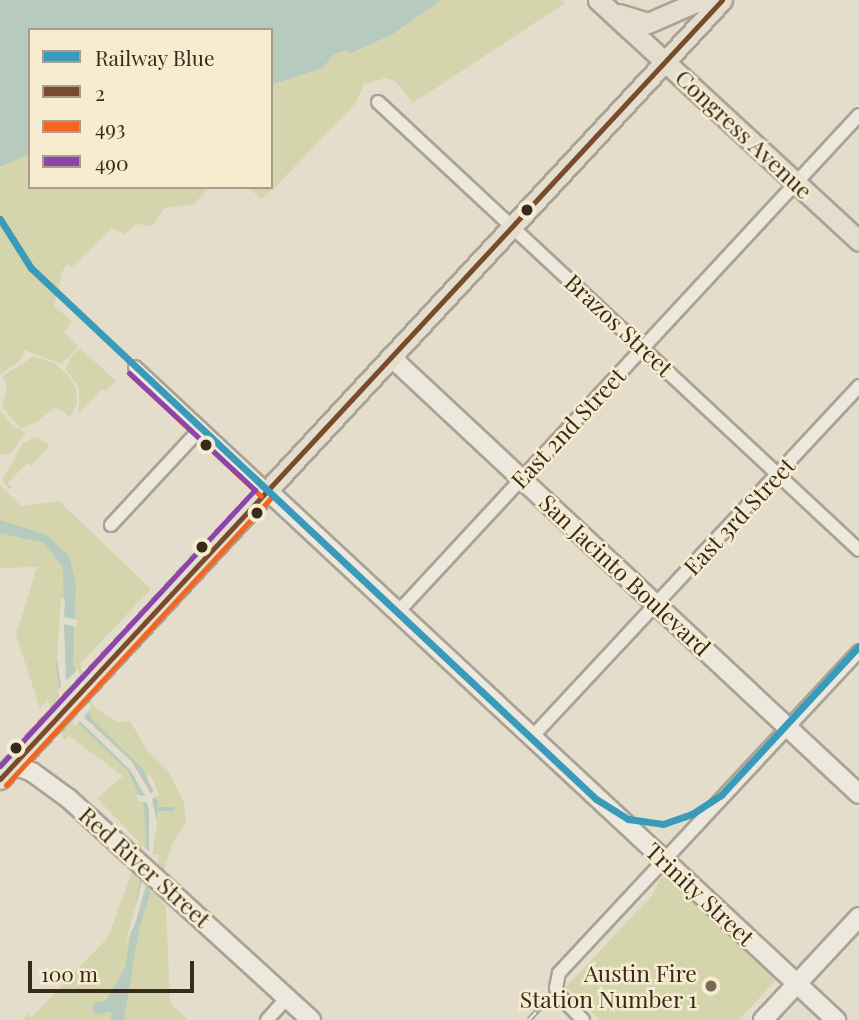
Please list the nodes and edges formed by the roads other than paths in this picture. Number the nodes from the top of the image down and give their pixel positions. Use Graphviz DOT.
graph roads {
  1 [pos="701,0"];
  2 [pos="722,0"];
  3 [pos="602,4"];
  4 [pos="665,61"];
  5 [pos="379,102"];
  6 [pos="859,115"];
  7 [pos="796,183"];
  8 [pos="512,226"];
  9 [pos="859,242"];
  10 [pos="643,348"];
  11 [pos="391,357"];
  12 [pos="135,367"];
  13 [pos="859,386"];
  14 [pos="201,428"];
  15 [pos="777,473"];
  16 [pos="521,479"];
  17 [pos="267,490"];
  18 [pos="111,525"];
  19 [pos="859,550"];
  20 [pos="655,604"];
  21 [pos="398,612"];
  22 [pos="859,651"];
  23 [pos="788,727"];
  24 [pos="532,737"];
  25 [pos="4,766"];
  26 [pos="859,794"];
  27 [pos="665,860"];
  28 [pos="859,917"];
  29 [pos="797,984"];
  30 [pos="288,998"];
  31 [pos="267,1020"];
  32 [pos="311,1020"];
  33 [pos="583,1020"];
  34 [pos="764,1020"];
  35 [pos="836,1020"];
  1 -- 3 [label="main road"];
  2 -- 4 [label="main road"];
  3 -- 4 [label="main road, Congress Avenue"];
  4 -- 7 [label="main road, Congress Avenue"];
  4 -- 8 [label="main road"];
  5 -- 8 [label="street, Brazos Street"];
  6 -- 7 [label="street, East 2nd Street"];
  7 -- 9 [label="main road, Congress Avenue"];
  7 -- 10 [label="street, East 2nd Street"];
  8 -- 10 [label="street, Brazos Street"];
  8 -- 11 [label="main road"];
  10 -- 15 [label="street, Brazos Street"];
  10 -- 16 [label="street, East 2nd Street"];
  11 -- 16 [label="main road, San Jacinto Boulevard"];
  11 -- 17 [label="main road"];
  12 -- 14 [label="street, Trinity Street"];
  13 -- 15 [label="street, East 3rd Street"];
  14 -- 17 [label="street, Trinity Street"];
  14 -- 18 [label="street"];
  15 -- 19 [label="street, Brazos Street"];
  15 -- 20 [label="street, East 3rd Street"];
  16 -- 20 [label="main road, San Jacinto Boulevard"];
  16 -- 21 [label="street, East 2nd Street"];
  17 -- 21 [label="main road, Trinity Street"];
  17 -- 25 [label="main road"];
  20 -- 23 [label="main road, San Jacinto Boulevard"];
  20 -- 24 [label="street, East 3rd Street"];
  21 -- 24 [label="main road, Trinity Street"];
  22 -- 23 [label="street"];
  23 -- 26 [label="main road, San Jacinto Boulevard"];
  23 -- 27 [label="street"];
  24 -- 27 [label="main road, Trinity Street"];
  25 -- 30 [label="main road, Red River Street"];
  27 -- 29 [label="main road, Trinity Street"];
  27 -- 33 [label="street"];
  28 -- 29 [label="main road"];
  29 -- 34 [label="main road"];
  29 -- 35 [label="main road, Trinity Street"];
  30 -- 31 [label="street"];
  30 -- 32 [label="main road, Red River Street"];
}
